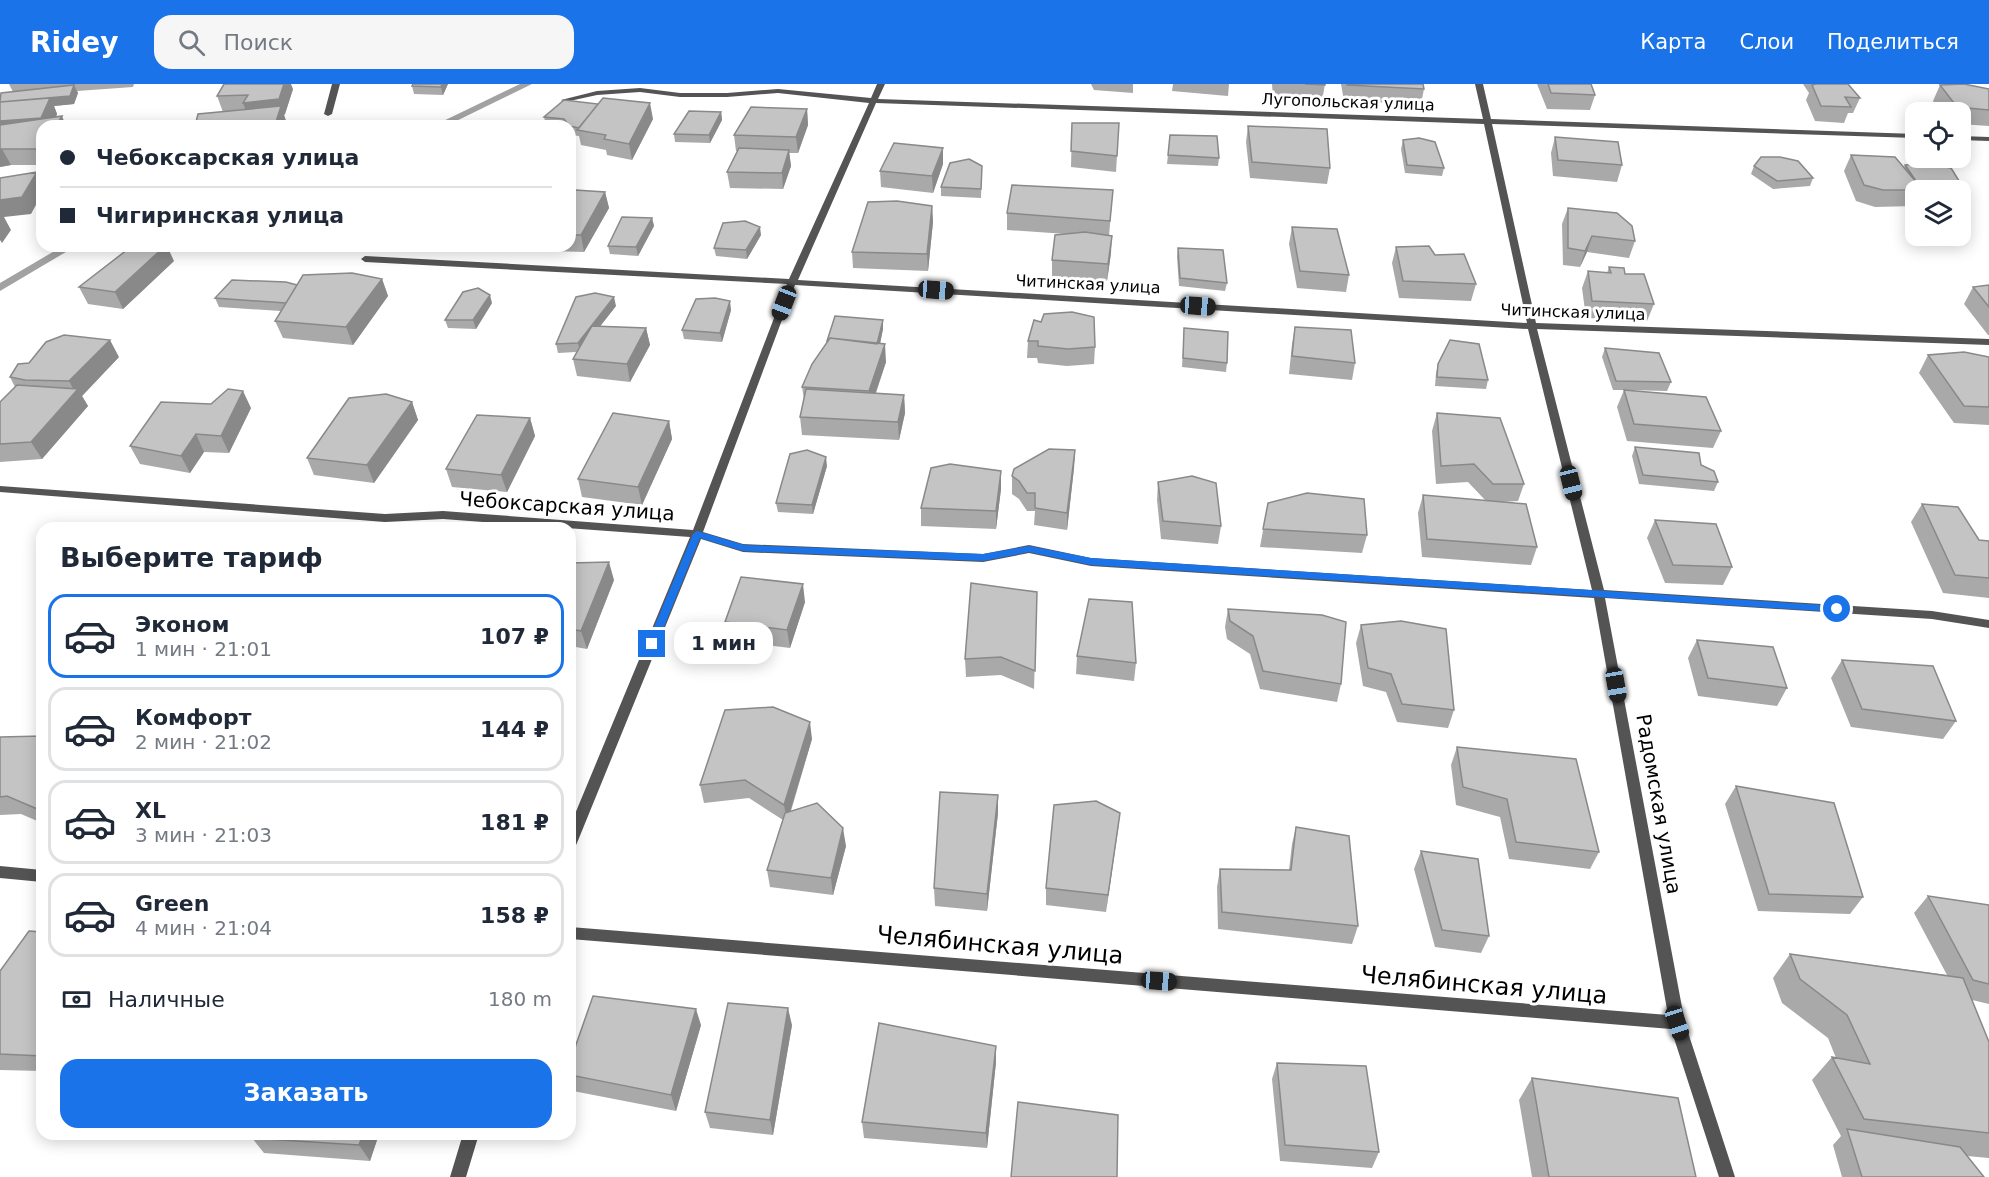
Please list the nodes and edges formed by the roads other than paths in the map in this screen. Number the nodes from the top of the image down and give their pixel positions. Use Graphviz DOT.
graph roads {
  1 [pos="336,84"];
  2 [pos="881,84"];
  3 [pos="1479,84"];
  4 [pos="565,100"];
  5 [pos="873,101"];
  6 [pos="328,114"];
  7 [pos="1488,122"];
  8 [pos="1905,136"];
  9 [pos="1971,138"];
  10 [pos="1989,139"];
  11 [pos="365,260"];
  12 [pos="792,282"];
  13 [pos="1532,326"];
  14 [pos="1989,342"];
  15 [pos="0,489"];
  16 [pos="537,522"];
  17 [pos="576,525"];
  18 [pos="697,534"];
  19 [pos="1599,595"];
  20 [pos="1989,624"];
  21 [pos="576,828"];
  22 [pos="0,872"];
  23 [pos="36,875"];
  24 [pos="576,933"];
  25 [pos="1677,1023"];
  26 [pos="469,1140"];
  27 [pos="458,1177"];
  28 [pos="1727,1177"];
  1 -- 6 [label="street"];
  2 -- 5 [label="street"];
  3 -- 7 [label="street, Радомская улица"];
  4 -- 5 [label="street, Лугопольская улица"];
  5 -- 7 [label="street, Лугопольская улица"];
  5 -- 12 [label="street"];
  7 -- 8 [label="street, Лугопольская улица"];
  7 -- 13 [label="street, Радомская улица"];
  9 -- 10 [label="street"];
  11 -- 12 [label="street, Читинская улица"];
  12 -- 13 [label="street, Читинская улица"];
  12 -- 18 [label="street"];
  13 -- 14 [label="street, Читинская улица"];
  13 -- 19 [label="street, Радомская улица"];
  15 -- 16 [label="street, Чебоксарская улица"];
  17 -- 18 [label="street, Чебоксарская улица"];
  18 -- 19 [label="street, Чебоксарская улица"];
  18 -- 21 [label="street"];
  19 -- 20 [label="street, Чебоксарская улица"];
  19 -- 25 [label="street, Радомская улица"];
  22 -- 23 [label="street"];
  24 -- 25 [label="street, Челябинская улица"];
  25 -- 28 [label="street, Радомская улица"];
  26 -- 27 [label="street"];
}
